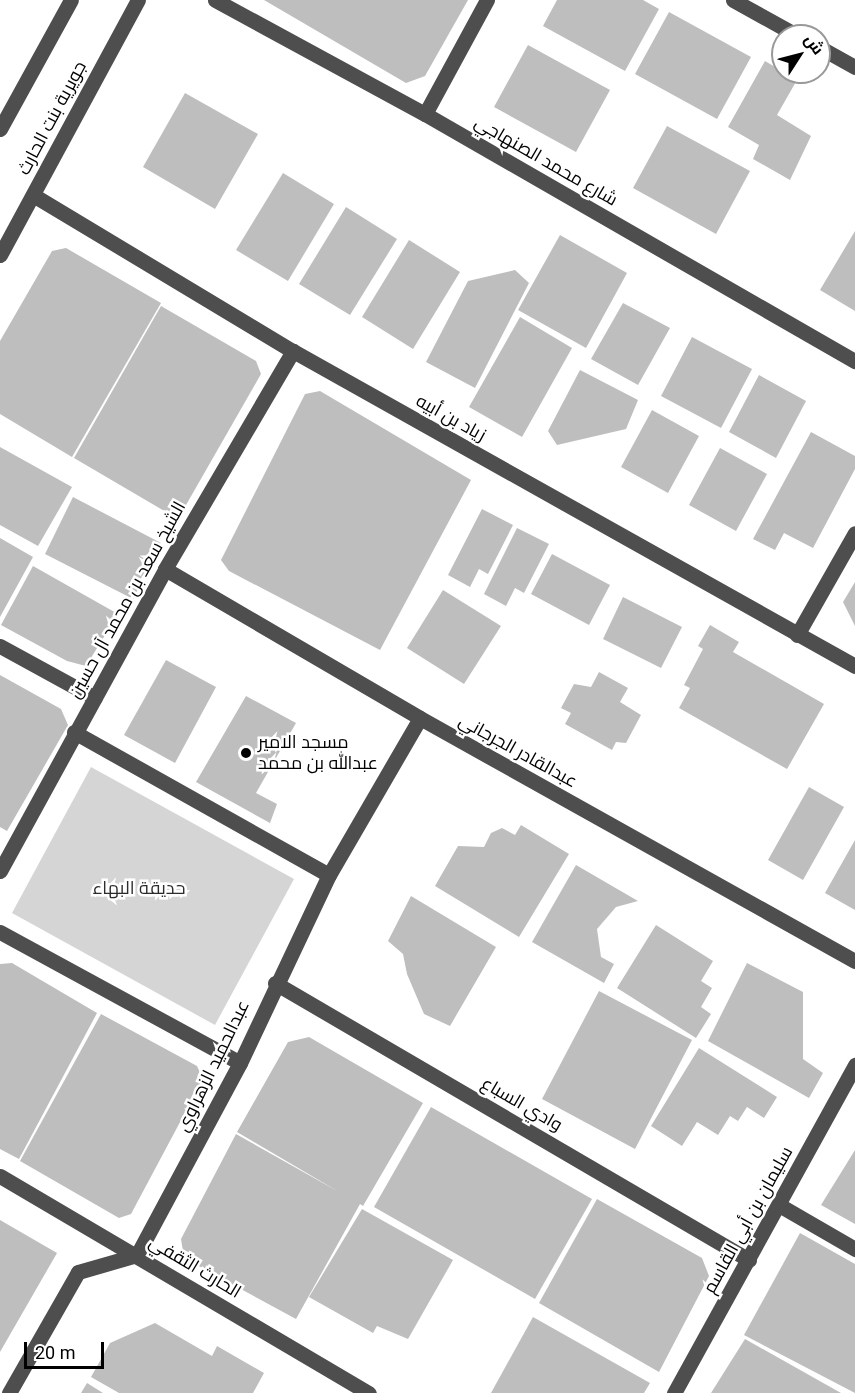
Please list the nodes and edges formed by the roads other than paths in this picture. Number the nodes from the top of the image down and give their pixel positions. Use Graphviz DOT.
graph roads {
  1 [pos="71,0"];
  2 [pos="138,0"];
  3 [pos="215,0"];
  4 [pos="487,0"];
  5 [pos="733,0"];
  6 [pos="776,24"];
  7 [pos="831,54"];
  8 [pos="855,67"];
  9 [pos="425,114"];
  10 [pos="0,129"];
  11 [pos="33,195"];
  12 [pos="0,255"];
  13 [pos="293,351"];
  14 [pos="855,362"];
  15 [pos="855,533"];
  16 [pos="165,569"];
  17 [pos="797,635"];
  18 [pos="0,646"];
  19 [pos="855,666"];
  20 [pos="95,698"];
  21 [pos="420,718"];
  22 [pos="74,732"];
  23 [pos="0,870"];
  24 [pos="329,875"];
  25 [pos="0,933"];
  26 [pos="855,961"];
  27 [pos="275,983"];
  28 [pos="240,1063"];
  29 [pos="855,1065"];
  30 [pos="0,1176"];
  31 [pos="779,1205"];
  32 [pos="855,1249"];
  33 [pos="137,1255"];
  34 [pos="749,1260"];
  35 [pos="9,1393"];
  36 [pos="369,1393"];
  37 [pos="674,1393"];
  1 -- 10 [label="street"];
  2 -- 11 [label="street, جويرية بنت الحارث"];
  3 -- 9 [label="street, شارع محمد الصنهاجي"];
  4 -- 9 [label="street"];
  5 -- 6 [label="street"];
  7 -- 8 [label="street"];
  9 -- 14 [label="street, شارع محمد الصنهاجي"];
  11 -- 12 [label="street, جويرية بنت الحارث"];
  11 -- 13 [label="street, زياد بن أبيه"];
  13 -- 16 [label="street, الشيخ سعد بن محمد آل حسين"];
  13 -- 17 [label="street, زياد بن أبيه"];
  15 -- 17 [label="street"];
  16 -- 20 [label="street, الشيخ سعد بن محمد آل حسين"];
  16 -- 21 [label="street, عبدالقادر الجرجاني"];
  17 -- 19 [label="street, زياد بن أبيه"];
  18 -- 20 [label="street"];
  20 -- 22 [label="street, الشيخ سعد بن محمد آل حسين"];
  21 -- 24 [label="street, عبدالحميد الزهراوي"];
  21 -- 26 [label="street, عبدالقادر الجرجاني"];
  22 -- 23 [label="street, الشيخ سعد بن محمد آل حسين"];
  22 -- 24 [label="street"];
  24 -- 27 [label="street, عبدالحميد الزهراوي"];
  25 -- 28 [label="street"];
  27 -- 28 [label="street, عبدالحميد الزهراوي"];
  27 -- 34 [label="street, وادي السباع"];
  28 -- 33 [label="street, عبدالحميد الزهراوي"];
  29 -- 31 [label="street, سليمان بن أبي القاسم"];
  30 -- 33 [label="street, الحارث الثقفي"];
  31 -- 32 [label="street"];
  31 -- 34 [label="street, سليمان بن أبي القاسم"];
  33 -- 35 [label="street"];
  33 -- 36 [label="street, الحارث الثقفي"];
  34 -- 37 [label="street, سليمان بن أبي القاسم"];
}
